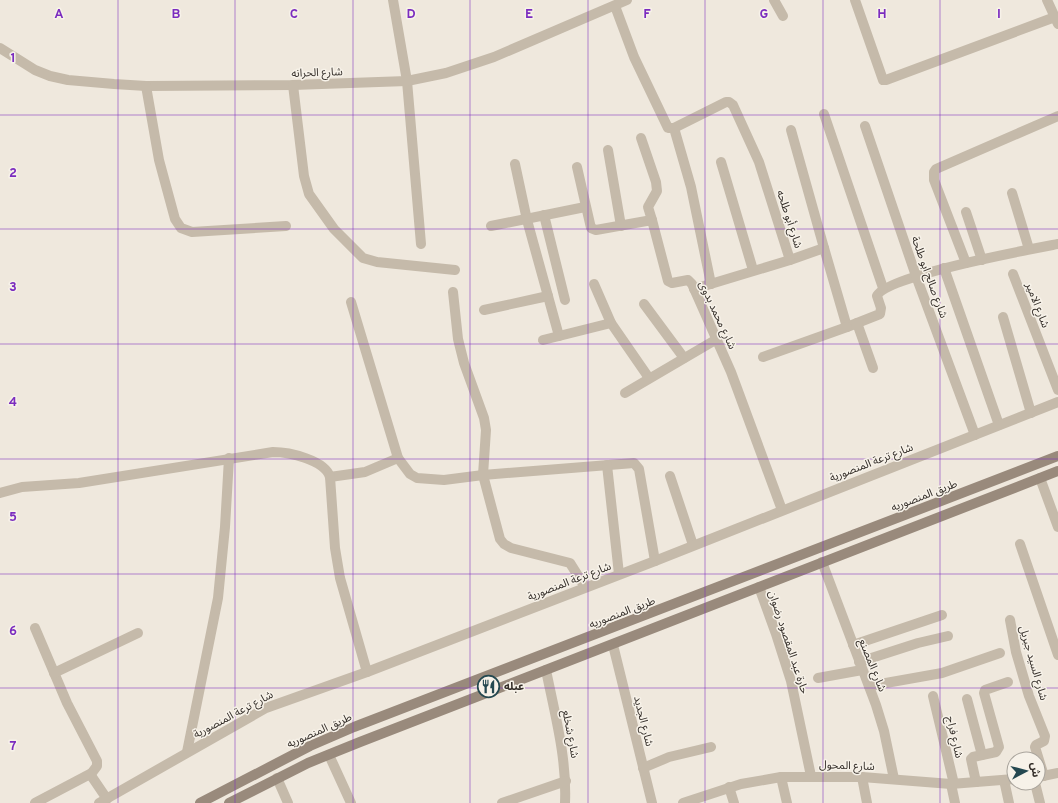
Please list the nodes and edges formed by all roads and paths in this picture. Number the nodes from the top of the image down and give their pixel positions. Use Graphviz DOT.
graph roads {
  1 [pos="393,0"];
  2 [pos="628,0"];
  3 [pos="774,0"];
  4 [pos="855,0"];
  5 [pos="1047,0"];
  6 [pos="615,6"];
  7 [pos="783,16"];
  8 [pos="1057,21"];
  9 [pos="0,48"];
  10 [pos="407,81"];
  11 [pos="293,85"];
  12 [pos="146,86"];
  13 [pos="824,114"];
  14 [pos="1058,116"];
  15 [pos="865,126"];
  16 [pos="674,128"];
  17 [pos="792,130"];
  18 [pos="641,138"];
  19 [pos="608,150"];
  20 [pos="721,162"];
  21 [pos="515,164"];
  22 [pos="577,168"];
  23 [pos="1012,193"];
  24 [pos="585,207"];
  25 [pos="966,212"];
  26 [pos="544,215"];
  27 [pos="527,220"];
  28 [pos="652,220"];
  29 [pos="286,226"];
  30 [pos="491,226"];
  31 [pos="621,226"];
  32 [pos="421,244"];
  33 [pos="1058,244"];
  34 [pos="824,248"];
  35 [pos="1029,249"];
  36 [pos="790,260"];
  37 [pos="982,260"];
  38 [pos="966,263"];
  39 [pos="944,268"];
  40 [pos="455,270"];
  41 [pos="753,270"];
  42 [pos="1013,274"];
  43 [pos="916,276"];
  44 [pos="594,284"];
  45 [pos="711,284"];
  46 [pos="883,288"];
  47 [pos="694,289"];
  48 [pos="453,292"];
  49 [pos="548,296"];
  50 [pos="565,300"];
  51 [pos="351,302"];
  52 [pos="644,304"];
  53 [pos="484,310"];
  54 [pos="1003,317"];
  55 [pos="611,323"];
  56 [pos="857,323"];
  57 [pos="847,327"];
  58 [pos="559,336"];
  59 [pos="543,340"];
  60 [pos="717,340"];
  61 [pos="764,357"];
  62 [pos="684,358"];
  63 [pos="873,368"];
  64 [pos="650,378"];
  65 [pos="1058,390"];
  66 [pos="625,393"];
  67 [pos="1058,402"];
  68 [pos="1031,413"];
  69 [pos="999,425"];
  70 [pos="975,435"];
  71 [pos="1058,456"];
  72 [pos="229,458"];
  73 [pos="398,458"];
  74 [pos="607,465"];
  75 [pos="1058,471"];
  76 [pos="483,475"];
  77 [pos="670,476"];
  78 [pos="330,477"];
  79 [pos="1040,478"];
  80 [pos="0,493"];
  81 [pos="937,502"];
  82 [pos="782,510"];
  83 [pos="942,515"];
  84 [pos="1058,527"];
  85 [pos="1020,544"];
  86 [pos="693,545"];
  87 [pos="655,561"];
  88 [pos="822,562"];
  89 [pos="620,574"];
  90 [pos="585,587"];
  91 [pos="758,587"];
  92 [pos="942,614"];
  93 [pos="1010,620"];
  94 [pos="35,628"];
  95 [pos="138,633"];
  96 [pos="948,636"];
  97 [pos="613,644"];
  98 [pos="853,645"];
  99 [pos="1000,653"];
  100 [pos="1058,655"];
  101 [pos="861,666"];
  102 [pos="546,670"];
  103 [pos="366,672"];
  104 [pos="54,674"];
  105 [pos="818,678"];
  106 [pos="1008,682"];
  107 [pos="868,686"];
  108 [pos="933,696"];
  109 [pos="968,699"];
  110 [pos="354,727"];
  111 [pos="360,742"];
  112 [pos="711,747"];
  113 [pos="1036,751"];
  114 [pos="187,752"];
  115 [pos="329,755"];
  116 [pos="982,755"];
  117 [pos="643,768"];
  118 [pos="1058,773"];
  119 [pos="92,774"];
  120 [pos="1046,775"];
  121 [pos="811,776"];
  122 [pos="781,777"];
  123 [pos="862,777"];
  124 [pos="277,778"];
  125 [pos="894,779"];
  126 [pos="1006,779"];
  127 [pos="566,781"];
  128 [pos="976,782"];
  129 [pos="953,784"];
  130 [pos="729,787"];
  131 [pos="1009,791"];
  132 [pos="1037,791"];
  133 [pos="103,801"];
  134 [pos="35,803"];
  135 [pos="200,803"];
  136 [pos="229,803"];
  137 [pos="288,803"];
  138 [pos="351,803"];
  139 [pos="502,803"];
  140 [pos="565,803"];
  141 [pos="652,803"];
  142 [pos="683,803"];
  143 [pos="734,803"];
  144 [pos="787,803"];
  145 [pos="867,803"];
  146 [pos="955,803"];
  147 [pos="1009,803"];
  148 [pos="1040,803"];
  1 -- 10 [label="street"];
  2 -- 6 [label="street, شارع الحرانه"];
  3 -- 7 [label="street"];
  4 -- 8 [label="street"];
  5 -- 8 [label="street"];
  6 -- 10 [label="street, شارع الحرانه"];
  6 -- 16 [label="street"];
  9 -- 12 [label="street, شارع الحرانه"];
  10 -- 11 [label="street, شارع الحرانه"];
  10 -- 32 [label="street"];
  11 -- 12 [label="street, شارع الحرانه"];
  11 -- 40 [label="street"];
  12 -- 29 [label="street"];
  13 -- 46 [label="street"];
  14 -- 38 [label="street"];
  15 -- 43 [label="street, شارع صالح ابو طلحة"];
  16 -- 36 [label="street, شارع أبو طلحه"];
  16 -- 45 [label="street"];
  17 -- 34 [label="street"];
  18 -- 28 [label="street"];
  19 -- 31 [label="street"];
  20 -- 41 [label="street"];
  21 -- 27 [label="street"];
  22 -- 24 [label="street"];
  23 -- 35 [label="street"];
  24 -- 26 [label="street"];
  24 -- 31 [label="street"];
  25 -- 37 [label="street"];
  26 -- 27 [label="street"];
  26 -- 50 [label="street"];
  27 -- 30 [label="street"];
  27 -- 49 [label="street"];
  28 -- 31 [label="street"];
  28 -- 47 [label="street, شارع محمد بدوى"];
  33 -- 35 [label="street"];
  34 -- 36 [label="street, شارع أبو طلحه"];
  34 -- 57 [label="street"];
  35 -- 37 [label="street"];
  36 -- 41 [label="street"];
  37 -- 38 [label="street"];
  38 -- 39 [label="street"];
  39 -- 43 [label="street"];
  39 -- 69 [label="street"];
  41 -- 45 [label="street"];
  42 -- 65 [label="street, شارع الامير"];
  43 -- 46 [label="street"];
  43 -- 70 [label="street, شارع صالح ابو طلحة"];
  44 -- 55 [label="street"];
  45 -- 47 [label="street"];
  46 -- 56 [label="street"];
  47 -- 60 [label="street, شارع محمد بدوى"];
  48 -- 76 [label="street"];
  49 -- 53 [label="street"];
  49 -- 58 [label="street"];
  51 -- 73 [label="street"];
  52 -- 62 [label="street"];
  54 -- 68 [label="street"];
  55 -- 58 [label="street"];
  55 -- 64 [label="street"];
  56 -- 57 [label="street"];
  56 -- 63 [label="street"];
  57 -- 61 [label="street"];
  58 -- 59 [label="street"];
  60 -- 62 [label="street"];
  60 -- 82 [label="street, شارع محمد بدوى"];
  62 -- 64 [label="street"];
  64 -- 66 [label="street"];
  67 -- 68 [label="street, شارع ترعة المنصورية"];
  68 -- 69 [label="street, شارع ترعة المنصورية"];
  69 -- 70 [label="street, شارع ترعة المنصورية"];
  70 -- 82 [label="street, شارع ترعة المنصورية"];
  71 -- 81 [label="main road, طريق المنصوريه"];
  72 -- 78 [label="street"];
  72 -- 80 [label="street"];
  72 -- 114 [label="street"];
  73 -- 76 [label="street"];
  73 -- 78 [label="street"];
  74 -- 76 [label="street"];
  74 -- 87 [label="street"];
  74 -- 89 [label="street"];
  75 -- 79 [label="main road"];
  76 -- 90 [label="street"];
  77 -- 86 [label="street"];
  78 -- 103 [label="street"];
  79 -- 83 [label="main road"];
  79 -- 84 [label="street"];
  81 -- 83 [label="main road"];
  81 -- 110 [label="main road, طريق المنصوريه"];
  82 -- 86 [label="street, شارع ترعة المنصورية"];
  83 -- 88 [label="main road"];
  85 -- 100 [label="street"];
  86 -- 87 [label="street, شارع ترعة المنصورية"];
  87 -- 89 [label="street, شارع ترعة المنصورية"];
  88 -- 91 [label="main road"];
  88 -- 98 [label="street, شارع المصنع"];
  89 -- 90 [label="street, شارع ترعة المنصورية"];
  90 -- 103 [label="street, شارع ترعة المنصورية"];
  91 -- 97 [label="main road"];
  91 -- 121 [label="street, حارة عبد المقصود رضوان"];
  92 -- 98 [label="street"];
  93 -- 113 [label="street, شارع السيد جبريل"];
  94 -- 104 [label="street"];
  95 -- 104 [label="street"];
  96 -- 101 [label="street"];
  97 -- 102 [label="main road"];
  97 -- 117 [label="street, شارع الجديد"];
  98 -- 101 [label="street, شارع المصنع"];
  99 -- 107 [label="street"];
  101 -- 105 [label="street"];
  101 -- 107 [label="street, شارع المصنع"];
  102 -- 111 [label="main road"];
  102 -- 127 [label="street, شارع شخلع"];
  103 -- 114 [label="street, شارع ترعة المنصورية"];
  104 -- 119 [label="street"];
  106 -- 116 [label="street"];
  107 -- 125 [label="street, شارع المصنع"];
  108 -- 129 [label="street, شارع فراج"];
  109 -- 116 [label="street"];
  110 -- 111 [label="main road"];
  110 -- 135 [label="main road, طريق المنصوريه"];
  111 -- 115 [label="main road"];
  112 -- 117 [label="street"];
  114 -- 133 [label="street, شارع ترعة المنصورية"];
  115 -- 124 [label="main road"];
  115 -- 138 [label="street"];
  116 -- 128 [label="street"];
  117 -- 141 [label="street, شارع الجديد"];
  118 -- 120 [label="street"];
  119 -- 133 [label="street"];
  119 -- 134 [label="street"];
  121 -- 122 [label="street, شارع المحول"];
  121 -- 123 [label="street, شارع المحول"];
  122 -- 130 [label="street, شارع المحول"];
  122 -- 144 [label="street"];
  123 -- 125 [label="street, شارع المحول"];
  123 -- 145 [label="street"];
  124 -- 136 [label="main road"];
  124 -- 137 [label="street"];
  125 -- 129 [label="street, شارع المحول"];
  126 -- 128 [label="street, شارع المحول"];
  127 -- 139 [label="street"];
  127 -- 140 [label="street, شارع شخلع"];
  128 -- 129 [label="street, شارع المحول"];
  129 -- 146 [label="street, شارع فراج"];
  130 -- 142 [label="street, شارع المحول"];
  130 -- 143 [label="street"];
  131 -- 147 [label="street"];
  132 -- 148 [label="street"];
}
